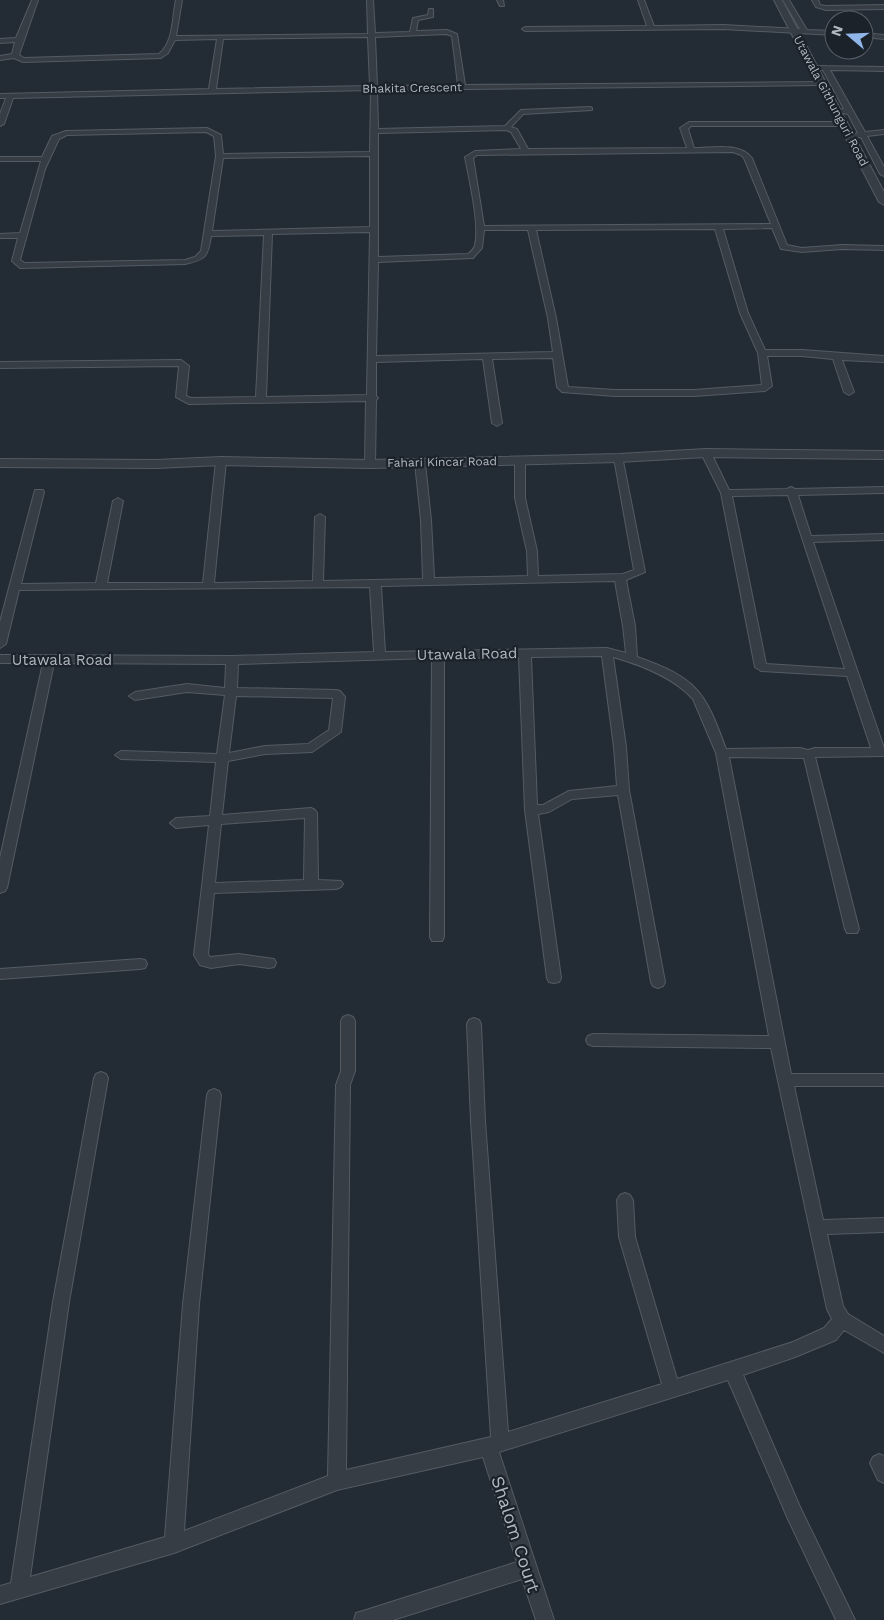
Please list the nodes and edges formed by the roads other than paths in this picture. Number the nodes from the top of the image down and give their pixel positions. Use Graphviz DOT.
graph roads {
  1 [pos="35,0"];
  2 [pos="179,0"];
  3 [pos="370,0"];
  4 [pos="641,0"];
  5 [pos="778,0"];
  6 [pos="786,0"];
  7 [pos="815,0"];
  8 [pos="884,7"];
  9 [pos="431,10"];
  10 [pos="651,27"];
  11 [pos="525,28"];
  12 [pos="794,29"];
  13 [pos="804,30"];
  14 [pos="824,32"];
  15 [pos="412,33"];
  16 [pos="371,36"];
  17 [pos="172,38"];
  18 [pos="220,39"];
  19 [pos="18,40"];
  20 [pos="0,41"];
  21 [pos="15,56"];
  22 [pos="0,58"];
  23 [pos="814,68"];
  24 [pos="825,68"];
  25 [pos="884,70"];
  26 [pos="823,83"];
  27 [pos="374,88"];
  28 [pos="462,88"];
  29 [pos="212,93"];
  30 [pos="0,96"];
  31 [pos="10,96"];
  32 [pos="590,109"];
  33 [pos="837,111"];
  34 [pos="848,111"];
  35 [pos="0,124"];
  36 [pos="844,124"];
  37 [pos="508,128"];
  38 [pos="374,131"];
  39 [pos="884,132"];
  40 [pos="864,133"];
  41 [pos="850,136"];
  42 [pos="690,150"];
  43 [pos="526,151"];
  44 [pos="374,154"];
  45 [pos="220,156"];
  46 [pos="860,156"];
  47 [pos="874,156"];
  48 [pos="46,158"];
  49 [pos="0,159"];
  50 [pos="884,174"];
  51 [pos="884,180"];
  52 [pos="873,181"];
  53 [pos="884,202"];
  54 [pos="776,226"];
  55 [pos="718,227"];
  56 [pos="480,228"];
  57 [pos="374,229"];
  58 [pos="532,230"];
  59 [pos="268,233"];
  60 [pos="208,234"];
  61 [pos="23,235"];
  62 [pos="0,236"];
  63 [pos="884,248"];
  64 [pos="375,260"];
  65 [pos="762,353"];
  66 [pos="556,355"];
  67 [pos="487,356"];
  68 [pos="837,357"];
  69 [pos="372,359"];
  70 [pos="884,359"];
  71 [pos="0,365"];
  72 [pos="848,392"];
  73 [pos="372,398"];
  74 [pos="261,400"];
  75 [pos="497,423"];
  76 [pos="706,453"];
  77 [pos="884,455"];
  78 [pos="619,458"];
  79 [pos="221,461"];
  80 [pos="520,461"];
  81 [pos="0,463"];
  82 [pos="420,463"];
  83 [pos="370,464"];
  84 [pos="791,490"];
  85 [pos="884,490"];
  86 [pos="40,492"];
  87 [pos="726,492"];
  88 [pos="118,501"];
  89 [pos="320,517"];
  90 [pos="884,537"];
  91 [pos="809,539"];
  92 [pos="620,577"];
  93 [pos="533,580"];
  94 [pos="429,582"];
  95 [pos="375,583"];
  96 [pos="318,585"];
  97 [pos="101,586"];
  98 [pos="208,586"];
  99 [pos="16,587"];
  100 [pos="0,644"];
  101 [pos="607,652"];
  102 [pos="438,654"];
  103 [pos="525,654"];
  104 [pos="380,656"];
  105 [pos="0,659"];
  106 [pos="632,659"];
  107 [pos="48,660"];
  108 [pos="232,660"];
  109 [pos="853,673"];
  110 [pos="231,692"];
  111 [pos="136,696"];
  112 [pos="881,752"];
  113 [pos="722,753"];
  114 [pos="809,754"];
  115 [pos="121,755"];
  116 [pos="222,758"];
  117 [pos="623,790"];
  118 [pos="531,810"];
  119 [pos="216,822"];
  120 [pos="176,823"];
  121 [pos="336,884"];
  122 [pos="311,885"];
  123 [pos="0,888"];
  124 [pos="209,888"];
  125 [pos="852,929"];
  126 [pos="437,937"];
  127 [pos="269,962"];
  128 [pos="140,964"];
  129 [pos="0,974"];
  130 [pos="554,978"];
  131 [pos="658,982"];
  132 [pos="348,1021"];
  133 [pos="474,1024"];
  134 [pos="593,1040"];
  135 [pos="777,1042"];
  136 [pos="101,1078"];
  137 [pos="786,1080"];
  138 [pos="884,1080"];
  139 [pos="214,1095"];
  140 [pos="625,1200"];
  141 [pos="884,1225"];
  142 [pos="817,1227"];
  143 [pos="842,1320"];
  144 [pos="884,1345"];
  145 [pos="732,1370"];
  146 [pos="672,1390"];
  147 [pos="494,1445"];
  148 [pos="336,1481"];
  149 [pos="174,1544"];
  150 [pos="528,1568"];
  151 [pos="19,1589"];
  152 [pos="0,1595"];
  153 [pos="363,1620"];
  154 [pos="545,1620"];
  155 [pos="846,1620"];
  1 -- 19 [label="street"];
  2 -- 17 [label="street"];
  3 -- 16 [label="street"];
  4 -- 10 [label="street"];
  5 -- 12 [label="street, Utawala Githunguri Road"];
  6 -- 13 [label="street"];
  7 -- 8 [label="street"];
  9 -- 15 [label="street"];
  10 -- 11 [label="street"];
  10 -- 12 [label="street"];
  12 -- 13 [label="street"];
  12 -- 23 [label="street, Utawala Githunguri Road"];
  13 -- 14 [label="street"];
  15 -- 16 [label="street"];
  15 -- 28 [label="street"];
  16 -- 18 [label="street"];
  16 -- 27 [label="street"];
  17 -- 18 [label="street"];
  17 -- 21 [label="street"];
  18 -- 29 [label="street"];
  19 -- 20 [label="street"];
  19 -- 21 [label="street"];
  21 -- 22 [label="street"];
  23 -- 24 [label="street"];
  23 -- 26 [label="street, Utawala Githunguri Road"];
  24 -- 25 [label="street"];
  24 -- 34 [label="street"];
  26 -- 28 [label="street, Bhakita Crescent"];
  26 -- 33 [label="street, Utawala Githunguri Road"];
  27 -- 28 [label="street, Bhakita Crescent"];
  27 -- 29 [label="street, Bhakita Crescent"];
  27 -- 38 [label="street"];
  29 -- 31 [label="street, Bhakita Crescent"];
  30 -- 31 [label="street, Bhakita Crescent"];
  31 -- 35 [label="street"];
  32 -- 37 [label="street"];
  33 -- 34 [label="street"];
  33 -- 36 [label="street, Utawala Githunguri Road"];
  34 -- 40 [label="street"];
  36 -- 41 [label="street, Utawala Githunguri Road"];
  36 -- 42 [label="street"];
  37 -- 38 [label="street"];
  37 -- 43 [label="street"];
  38 -- 44 [label="street"];
  39 -- 40 [label="street"];
  40 -- 41 [label="street"];
  40 -- 47 [label="street"];
  41 -- 46 [label="street, Utawala Githunguri Road"];
  42 -- 43 [label="street"];
  42 -- 54 [label="street"];
  43 -- 56 [label="street"];
  44 -- 45 [label="street"];
  44 -- 57 [label="street"];
  45 -- 48 [label="street"];
  45 -- 60 [label="street"];
  46 -- 47 [label="street"];
  46 -- 52 [label="street, Utawala Githunguri Road"];
  47 -- 50 [label="street"];
  48 -- 49 [label="street"];
  48 -- 61 [label="street"];
  51 -- 52 [label="street"];
  52 -- 53 [label="street, Utawala Githunguri Road"];
  54 -- 55 [label="street"];
  54 -- 63 [label="street"];
  55 -- 58 [label="street"];
  55 -- 65 [label="street"];
  56 -- 58 [label="street"];
  56 -- 64 [label="street"];
  57 -- 59 [label="street"];
  57 -- 64 [label="street"];
  58 -- 66 [label="street"];
  59 -- 60 [label="street"];
  59 -- 74 [label="street"];
  60 -- 61 [label="street"];
  61 -- 62 [label="street"];
  64 -- 69 [label="street"];
  65 -- 66 [label="street"];
  65 -- 68 [label="street"];
  66 -- 67 [label="street"];
  67 -- 69 [label="street"];
  67 -- 75 [label="street"];
  68 -- 70 [label="street"];
  68 -- 72 [label="street"];
  69 -- 73 [label="street"];
  71 -- 74 [label="street"];
  73 -- 74 [label="street"];
  73 -- 83 [label="street"];
  76 -- 77 [label="street, Fahari Kincar Road"];
  76 -- 78 [label="street, Fahari Kincar Road"];
  76 -- 87 [label="street"];
  78 -- 80 [label="street, Fahari Kincar Road"];
  78 -- 92 [label="street"];
  79 -- 81 [label="street, Fahari Kincar Road"];
  79 -- 83 [label="street, Fahari Kincar Road"];
  79 -- 98 [label="street"];
  80 -- 82 [label="street, Fahari Kincar Road"];
  80 -- 93 [label="street"];
  82 -- 83 [label="street, Fahari Kincar Road"];
  82 -- 94 [label="street"];
  84 -- 85 [label="street"];
  84 -- 87 [label="street"];
  84 -- 91 [label="street"];
  86 -- 99 [label="street"];
  87 -- 109 [label="street"];
  88 -- 97 [label="street"];
  89 -- 96 [label="street"];
  90 -- 91 [label="street"];
  91 -- 109 [label="street"];
  92 -- 93 [label="street"];
  92 -- 106 [label="street"];
  93 -- 94 [label="street"];
  94 -- 95 [label="street"];
  95 -- 96 [label="street"];
  95 -- 104 [label="street"];
  96 -- 98 [label="street"];
  97 -- 98 [label="street"];
  97 -- 99 [label="street"];
  99 -- 100 [label="street"];
  101 -- 103 [label="street, Utawala Road"];
  101 -- 106 [label="street, Utawala Road"];
  101 -- 117 [label="street"];
  102 -- 103 [label="street, Utawala Road"];
  102 -- 104 [label="street, Utawala Road"];
  102 -- 126 [label="street"];
  103 -- 118 [label="street"];
  104 -- 108 [label="street, Utawala Road"];
  105 -- 107 [label="street, Utawala Road"];
  106 -- 113 [label="street, Utawala Road"];
  107 -- 108 [label="street, Utawala Road"];
  107 -- 123 [label="street"];
  108 -- 110 [label="street"];
  109 -- 112 [label="street"];
  110 -- 111 [label="street"];
  110 -- 116 [label="street"];
  110 -- 116 [label="street"];
  112 -- 114 [label="street"];
  113 -- 114 [label="street"];
  113 -- 135 [label="street, Utawala Road"];
  114 -- 125 [label="street"];
  115 -- 116 [label="street"];
  116 -- 119 [label="street"];
  117 -- 118 [label="street"];
  117 -- 131 [label="street"];
  118 -- 130 [label="street"];
  119 -- 120 [label="street"];
  119 -- 122 [label="street"];
  119 -- 124 [label="street"];
  121 -- 122 [label="street"];
  122 -- 124 [label="street"];
  124 -- 127 [label="street"];
  128 -- 129 [label="street"];
  132 -- 148 [label="street"];
  133 -- 147 [label="street, Shalom Court"];
  134 -- 135 [label="street"];
  135 -- 137 [label="street, Utawala Road"];
  136 -- 151 [label="street"];
  137 -- 138 [label="street"];
  137 -- 142 [label="street, Utawala Road"];
  139 -- 149 [label="street"];
  140 -- 146 [label="street"];
  141 -- 142 [label="street"];
  142 -- 143 [label="street, Utawala Road"];
  143 -- 144 [label="street"];
  143 -- 145 [label="street"];
  145 -- 146 [label="street"];
  145 -- 155 [label="street"];
  146 -- 147 [label="street"];
  147 -- 148 [label="street"];
  147 -- 150 [label="street, Shalom Court"];
  148 -- 149 [label="street"];
  149 -- 151 [label="street"];
  150 -- 153 [label="street"];
  150 -- 154 [label="street, Shalom Court"];
  151 -- 152 [label="street"];
}
